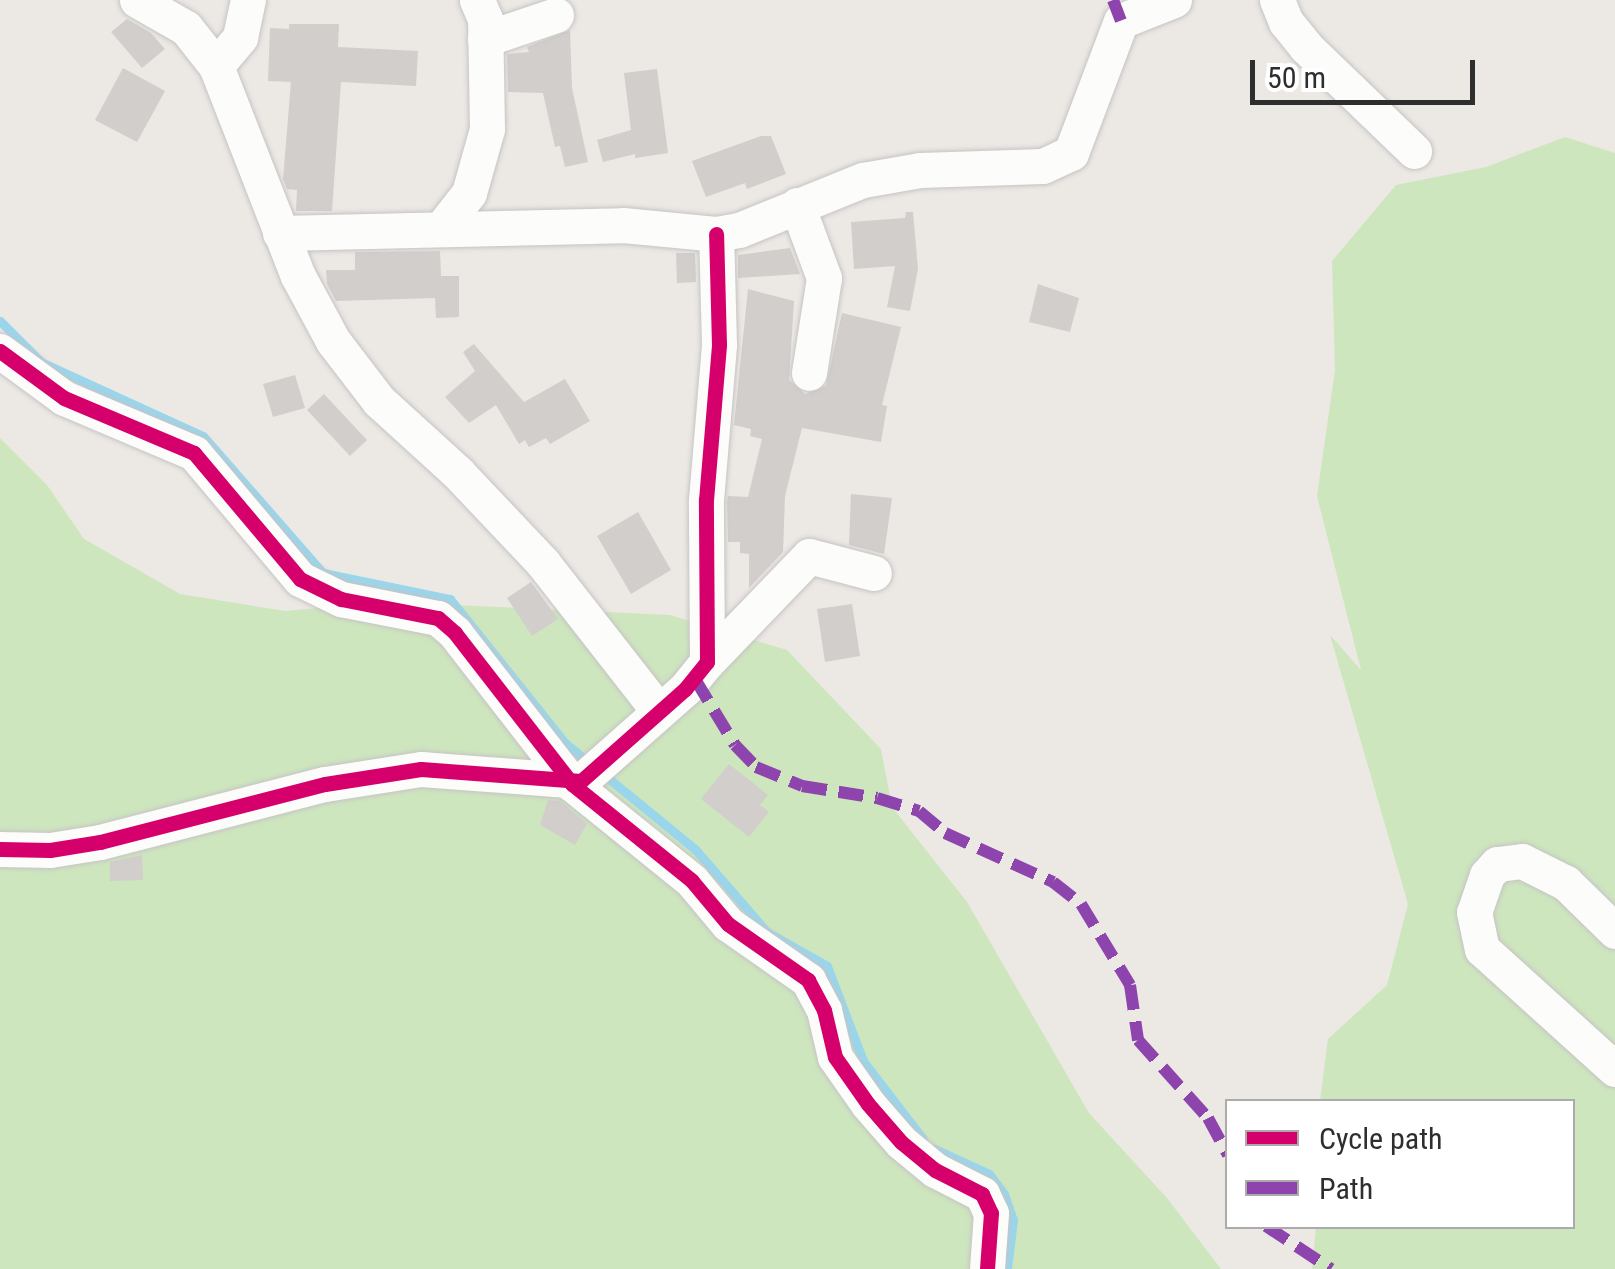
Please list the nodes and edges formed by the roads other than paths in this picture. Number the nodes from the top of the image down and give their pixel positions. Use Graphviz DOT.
graph roads {
  1 [pos="137,0"];
  2 [pos="248,0"];
  3 [pos="477,0"];
  4 [pos="1174,0"];
  5 [pos="1277,0"];
  6 [pos="556,15"];
  7 [pos="485,39"];
  8 [pos="216,66"];
  9 [pos="1414,151"];
  10 [pos="798,205"];
  11 [pos="443,226"];
  12 [pos="280,233"];
  13 [pos="716,234"];
  14 [pos="0,351"];
  15 [pos="809,372"];
  16 [pos="874,573"];
  17 [pos="706,662"];
  18 [pos="658,710"];
  19 [pos="585,775"];
  20 [pos="0,850"];
  21 [pos="1615,931"];
  22 [pos="1615,1070"];
  23 [pos="987,1269"];
  1 -- 8 [label="street"];
  2 -- 8 [label="street"];
  3 -- 7 [label="street"];
  4 -- 10 [label="street"];
  5 -- 9 [label="street"];
  6 -- 7 [label="street"];
  7 -- 11 [label="street"];
  8 -- 12 [label="street"];
  10 -- 13 [label="street"];
  10 -- 15 [label="street"];
  11 -- 12 [label="street"];
  11 -- 13 [label="street"];
  12 -- 18 [label="street"];
  13 -- 17 [label="street"];
  14 -- 19 [label="street"];
  16 -- 17 [label="street"];
  17 -- 18 [label="street"];
  18 -- 19 [label="street"];
  19 -- 20 [label="street"];
  19 -- 23 [label="street"];
  21 -- 22 [label="street"];
}
